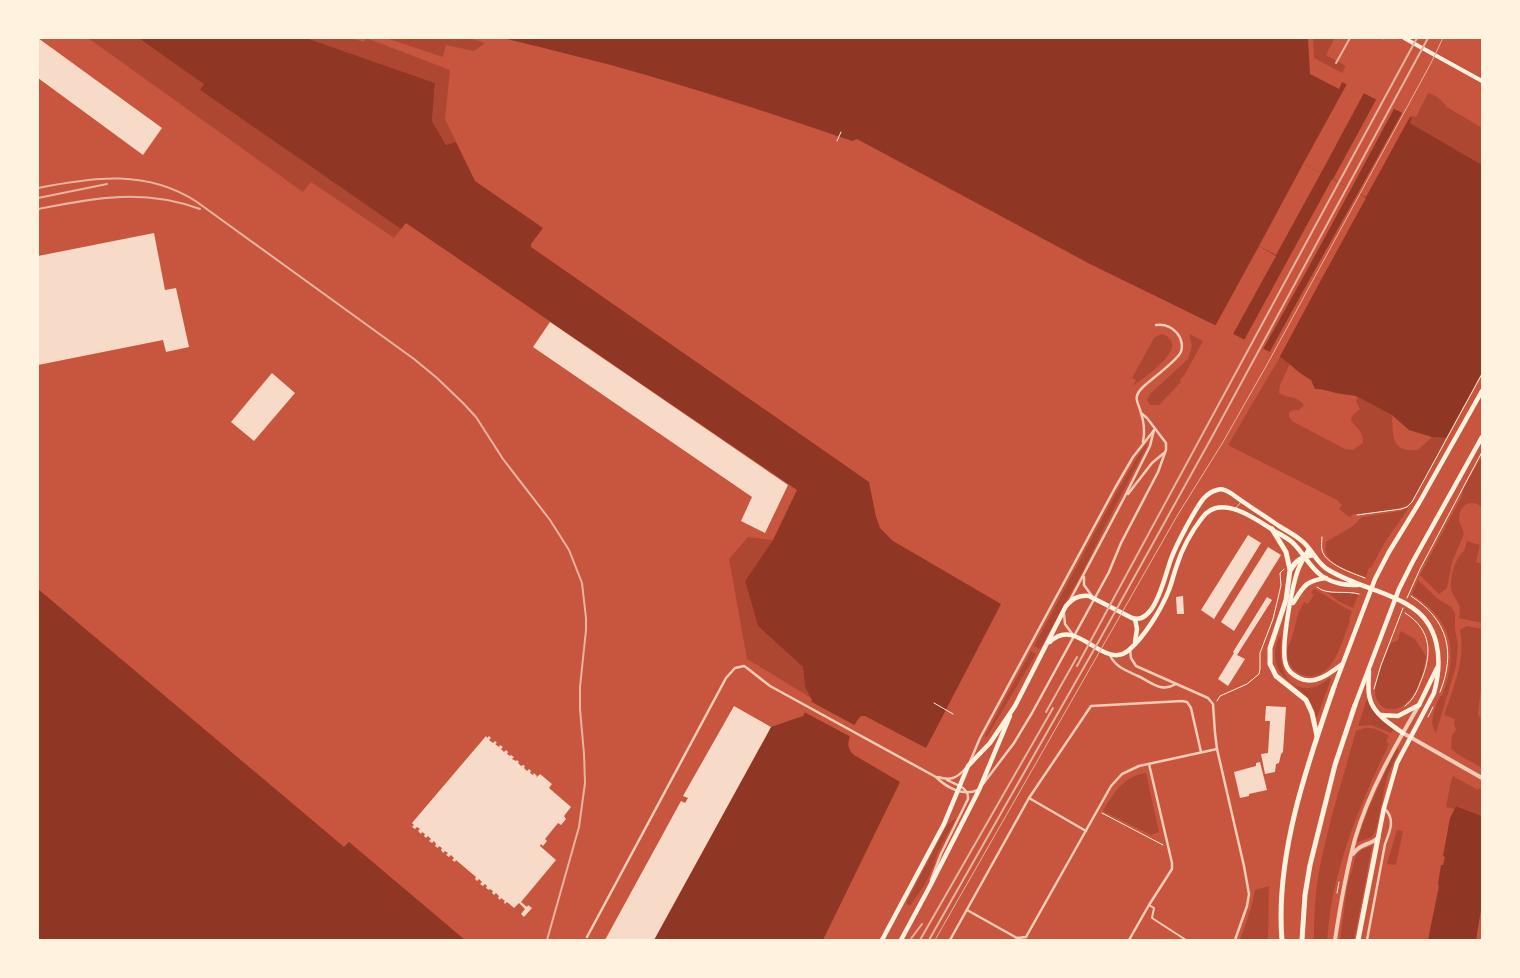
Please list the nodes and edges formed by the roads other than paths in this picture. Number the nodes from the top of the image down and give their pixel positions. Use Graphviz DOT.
graph roads {
  1 [pos="1404,38"];
  2 [pos="1482,81"];
  3 [pos="1156,326"];
  4 [pos="1482,391"];
  5 [pos="1141,412"];
  6 [pos="1155,429"];
  7 [pos="1482,437"];
  8 [pos="1142,445"];
  9 [pos="1166,450"];
  10 [pos="1124,498"];
  11 [pos="1242,501"];
  12 [pos="1235,509"];
  13 [pos="1272,529"];
  14 [pos="1309,549"];
  15 [pos="1313,555"];
  16 [pos="1305,556"];
  17 [pos="1288,569"];
  18 [pos="1084,575"];
  19 [pos="1326,578"];
  20 [pos="1362,586"];
  21 [pos="1093,597"];
  22 [pos="1066,606"];
  23 [pos="1291,606"];
  24 [pos="1135,619"];
  25 [pos="1073,634"];
  26 [pos="1047,645"];
  27 [pos="1132,647"];
  28 [pos="1110,654"];
  29 [pos="1342,664"];
  30 [pos="1439,665"];
  31 [pos="1369,667"];
  32 [pos="1176,684"];
  33 [pos="1334,687"];
  34 [pos="1355,704"];
  35 [pos="1419,705"];
  36 [pos="1015,706"];
  37 [pos="1380,714"];
  38 [pos="1403,732"];
  39 [pos="1317,737"];
  40 [pos="1410,737"];
  41 [pos="1217,748"];
  42 [pos="1202,752"];
  43 [pos="1149,764"];
  44 [pos="968,766"];
  45 [pos="936,777"];
  46 [pos="1482,778"];
  47 [pos="946,779"];
  48 [pos="958,788"];
  49 [pos="978,790"];
  50 [pos="967,792"];
  51 [pos="1029,798"];
  52 [pos="1384,808"];
  53 [pos="1086,830"];
  54 [pos="1378,838"];
  55 [pos="1352,856"];
  56 [pos="929,888"];
  57 [pos="1148,905"];
  58 [pos="966,910"];
  59 [pos="587,937"];
  60 [pos="1017,939"];
  61 [pos="882,940"];
  62 [pos="901,940"];
  63 [pos="950,940"];
  64 [pos="1129,940"];
  65 [pos="1186,940"];
  66 [pos="1235,940"];
  67 [pos="1282,940"];
  68 [pos="1303,940"];
  69 [pos="1335,940"];
  70 [pos="1358,940"];
  71 [pos="1367,940"];
  1 -- 2 [label="main road"];
  3 -- 5 [label="street"];
  4 -- 29 [label="main road"];
  5 -- 6 [label="street"];
  5 -- 8 [label="street"];
  6 -- 8 [label="street"];
  6 -- 9 [label="street"];
  6 -- 10 [label="street"];
  7 -- 31 [label="main road"];
  8 -- 44 [label="street"];
  9 -- 10 [label="street"];
  9 -- 49 [label="street"];
  10 -- 18 [label="street"];
  11 -- 12 [label="lane"];
  11 -- 14 [label="main road"];
  11 -- 24 [label="main road"];
  12 -- 13 [label="main road"];
  12 -- 27 [label="main road"];
  13 -- 16 [label="main road"];
  13 -- 17 [label="highway"];
  14 -- 15 [label="main road"];
  14 -- 16 [label="main road"];
  15 -- 16 [label="highway"];
  15 -- 20 [label="main road"];
  16 -- 17 [label="highway"];
  16 -- 19 [label="main road"];
  16 -- 23 [label="main road"];
  17 -- 39 [label="highway"];
  18 -- 21 [label="street"];
  18 -- 22 [label="street"];
  19 -- 20 [label="main road"];
  19 -- 23 [label="main road"];
  20 -- 30 [label="main road"];
  21 -- 22 [label="main road"];
  21 -- 24 [label="main road"];
  22 -- 25 [label="street"];
  22 -- 26 [label="main road"];
  23 -- 29 [label="main road"];
  24 -- 27 [label="main road"];
  25 -- 26 [label="main road"];
  25 -- 28 [label="main road"];
  26 -- 36 [label="main road"];
  27 -- 28 [label="main road"];
  27 -- 32 [label="street"];
  28 -- 32 [label="street"];
  29 -- 33 [label="main road"];
  30 -- 35 [label="main road"];
  30 -- 40 [label="main road"];
  31 -- 34 [label="main road"];
  31 -- 37 [label="main road"];
  32 -- 41 [label="street"];
  33 -- 39 [label="highway"];
  34 -- 68 [label="highway"];
  35 -- 37 [label="main road"];
  35 -- 38 [label="street"];
  36 -- 44 [label="main road"];
  36 -- 49 [label="main road"];
  37 -- 38 [label="main road"];
  38 -- 40 [label="street"];
  38 -- 55 [label="street"];
  39 -- 67 [label="highway"];
  40 -- 46 [label="street"];
  40 -- 52 [label="main road"];
  41 -- 42 [label="street"];
  41 -- 66 [label="street"];
  42 -- 43 [label="street"];
  42 -- 51 [label="street"];
  43 -- 53 [label="street"];
  43 -- 57 [label="street"];
  44 -- 47 [label="street"];
  44 -- 48 [label="main road"];
  45 -- 47 [label="street"];
  45 -- 48 [label="street"];
  45 -- 59 [label="street"];
  47 -- 48 [label="street"];
  48 -- 50 [label="street"];
  48 -- 61 [label="main road"];
  49 -- 50 [label="street"];
  49 -- 56 [label="main road"];
  50 -- 56 [label="street"];
  51 -- 53 [label="street"];
  51 -- 58 [label="street"];
  52 -- 54 [label="main road"];
  52 -- 71 [label="street"];
  53 -- 60 [label="street"];
  54 -- 55 [label="street"];
  54 -- 70 [label="highway"];
  55 -- 69 [label="street"];
  56 -- 62 [label="main road"];
  57 -- 64 [label="street"];
  57 -- 65 [label="street"];
  58 -- 60 [label="street"];
  58 -- 63 [label="street"];
}
